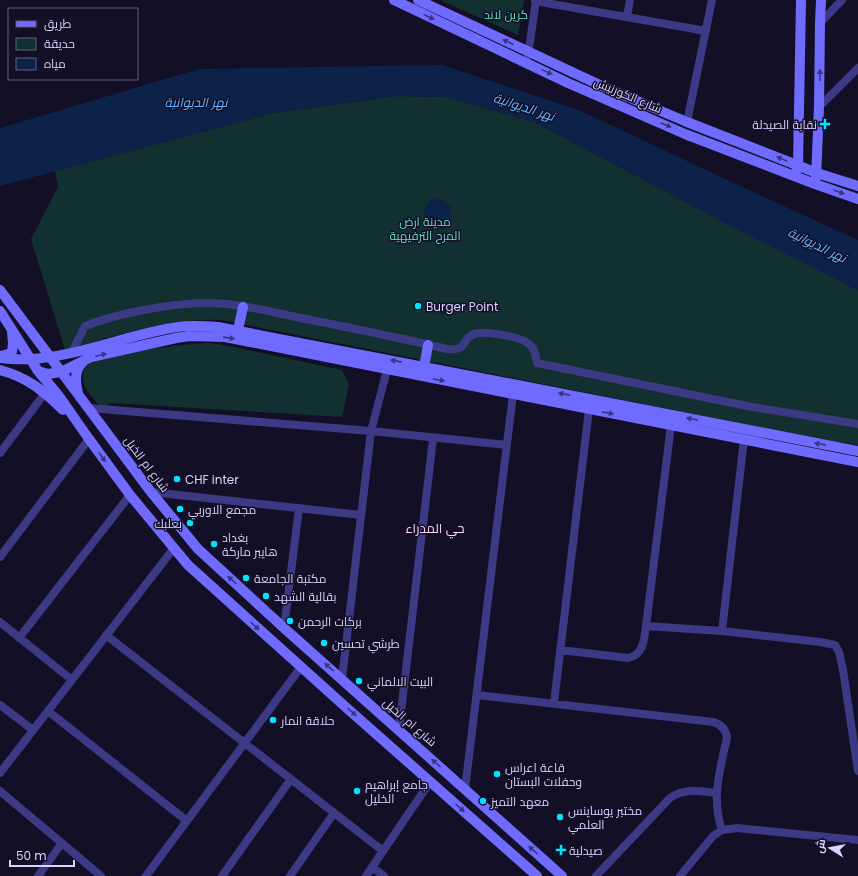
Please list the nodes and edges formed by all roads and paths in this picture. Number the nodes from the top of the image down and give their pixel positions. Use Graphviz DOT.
graph roads {
  1 [pos="394,0"];
  2 [pos="418,0"];
  3 [pos="630,0"];
  4 [pos="712,0"];
  5 [pos="802,0"];
  6 [pos="821,0"];
  7 [pos="842,0"];
  8 [pos="536,1"];
  9 [pos="627,17"];
  10 [pos="820,23"];
  11 [pos="706,31"];
  12 [pos="529,52"];
  13 [pos="527,63"];
  14 [pos="858,68"];
  15 [pos="819,106"];
  16 [pos="687,122"];
  17 [pos="798,166"];
  18 [pos="818,173"];
  19 [pos="795,176"];
  20 [pos="815,184"];
  21 [pos="858,186"];
  22 [pos="858,199"];
  23 [pos="0,290"];
  24 [pos="243,307"];
  25 [pos="0,311"];
  26 [pos="10,326"];
  27 [pos="238,330"];
  28 [pos="41,344"];
  29 [pos="428,345"];
  30 [pos="68,353"];
  31 [pos="50,356"];
  32 [pos="0,357"];
  33 [pos="30,358"];
  34 [pos="86,360"];
  35 [pos="424,367"];
  36 [pos="0,370"];
  37 [pos="387,370"];
  38 [pos="38,371"];
  39 [pos="61,372"];
  40 [pos="45,393"];
  41 [pos="513,394"];
  42 [pos="78,395"];
  43 [pos="88,408"];
  44 [pos="589,409"];
  45 [pos="858,424"];
  46 [pos="671,425"];
  47 [pos="80,426"];
  48 [pos="371,431"];
  49 [pos="89,439"];
  50 [pos="433,439"];
  51 [pos="744,439"];
  52 [pos="507,445"];
  53 [pos="858,451"];
  54 [pos="0,453"];
  55 [pos="858,462"];
  56 [pos="150,492"];
  57 [pos="130,495"];
  58 [pos="299,508"];
  59 [pos="361,515"];
  60 [pos="174,548"];
  61 [pos="0,557"];
  62 [pos="0,622"];
  63 [pos="646,626"];
  64 [pos="284,628"];
  65 [pos="722,631"];
  66 [pos="106,635"];
  67 [pos="19,638"];
  68 [pos="560,650"];
  69 [pos="302,667"];
  70 [pos="342,679"];
  71 [pos="72,680"];
  72 [pos="477,695"];
  73 [pos="554,703"];
  74 [pos="0,705"];
  75 [pos="48,711"];
  76 [pos="399,729"];
  77 [pos="33,730"];
  78 [pos="245,743"];
  79 [pos="858,771"];
  80 [pos="0,773"];
  81 [pos="291,779"];
  82 [pos="430,782"];
  83 [pos="465,789"];
  84 [pos="0,791"];
  85 [pos="716,793"];
  86 [pos="334,813"];
  87 [pos="187,822"];
  88 [pos="722,830"];
  89 [pos="858,840"];
  90 [pos="62,842"];
  91 [pos="383,851"];
  92 [pos="372,867"];
  93 [pos="38,876"];
  94 [pos="101,876"];
  95 [pos="146,876"];
  96 [pos="222,876"];
  97 [pos="290,876"];
  98 [pos="366,876"];
  99 [pos="384,876"];
  100 [pos="537,876"];
  101 [pos="562,876"];
  102 [pos="596,876"];
  103 [pos="680,876"];
  1 -- 13 [label="main road, شارع الكورنيش, one-way"];
  12 -- 2 [label="main road, شارع الكورنيش, one-way"];
  3 -- 9 [label="street"];
  4 -- 11 [label="street"];
  5 -- 17 [label="main road"];
  6 -- 10 [label="main road"];
  7 -- 10 [label="street"];
  8 -- 9 [label="street"];
  8 -- 12 [label="street"];
  9 -- 11 [label="street"];
  15 -- 10 [label="main road, one-way"];
  11 -- 16 [label="street"];
  12 -- 13 [label="street"];
  12 -- 16 [label="main road, شارع الكورنيش"];
  13 -- 19 [label="main road, شارع الكورنيش, one-way"];
  14 -- 15 [label="street"];
  15 -- 18 [label="main road"];
  17 -- 16 [label="main road, شارع الكورنيش, one-way"];
  17 -- 18 [label="main road, شارع الكورنيش"];
  17 -- 19 [label="main road"];
  18 -- 20 [label="main road"];
  18 -- 21 [label="main road, شارع الكورنيش"];
  19 -- 20 [label="main road, شارع الكورنيش"];
  20 -- 22 [label="main road, شارع الكورنيش, one-way"];
  23 -- 28 [label="main road, شارع ام الخيل"];
  24 -- 27 [label="main road"];
  24 -- 29 [label="street"];
  24 -- 30 [label="street"];
  25 -- 26 [label="main road"];
  26 -- 32 [label="main road"];
  26 -- 33 [label="main road"];
  27 -- 30 [label="main road"];
  35 -- 27 [label="main road, one-way"];
  28 -- 30 [label="main road"];
  28 -- 31 [label="main road, شارع ام الخيل"];
  29 -- 35 [label="main road"];
  29 -- 45 [label="street"];
  30 -- 31 [label="main road"];
  31 -- 33 [label="main road"];
  31 -- 39 [label="main road, شارع ام الخيل"];
  32 -- 33 [label="main road"];
  33 -- 38 [label="main road"];
  34 -- 37 [label="main road, one-way"];
  34 -- 39 [label="main road"];
  34 -- 42 [label="main road"];
  53 -- 35 [label="main road, one-way"];
  36 -- 40 [label="main road"];
  37 -- 41 [label="main road, one-way"];
  37 -- 48 [label="street"];
  38 -- 39 [label="main road"];
  38 -- 47 [label="main road"];
  39 -- 42 [label="main road, شارع ام الخيل"];
  40 -- 47 [label="main road"];
  40 -- 54 [label="street"];
  41 -- 44 [label="main road"];
  41 -- 52 [label="street"];
  42 -- 43 [label="main road, شارع ام الخيل"];
  43 -- 48 [label="street"];
  43 -- 56 [label="main road, شارع ام الخيل"];
  44 -- 46 [label="main road, one-way"];
  44 -- 68 [label="street"];
  46 -- 51 [label="main road"];
  46 -- 63 [label="street"];
  47 -- 49 [label="main road"];
  48 -- 50 [label="street"];
  48 -- 59 [label="street"];
  49 -- 57 [label="main road, one-way"];
  49 -- 61 [label="street"];
  50 -- 52 [label="street"];
  50 -- 76 [label="street"];
  51 -- 55 [label="main road"];
  51 -- 65 [label="street"];
  52 -- 72 [label="street"];
  56 -- 58 [label="street"];
  64 -- 56 [label="main road, شارع ام الخيل, one-way"];
  57 -- 60 [label="main road"];
  57 -- 67 [label="street"];
  58 -- 59 [label="street"];
  58 -- 64 [label="street"];
  59 -- 70 [label="street"];
  60 -- 66 [label="street"];
  60 -- 69 [label="main road, one-way"];
  62 -- 67 [label="street"];
  63 -- 65 [label="street"];
  63 -- 68 [label="street"];
  70 -- 64 [label="main road, شارع ام الخيل, one-way"];
  65 -- 79 [label="street"];
  66 -- 71 [label="street"];
  66 -- 78 [label="street"];
  67 -- 71 [label="street"];
  68 -- 73 [label="street"];
  69 -- 78 [label="street"];
  69 -- 82 [label="main road, one-way"];
  70 -- 76 [label="main road, شارع ام الخيل"];
  71 -- 75 [label="street"];
  72 -- 73 [label="street"];
  72 -- 83 [label="street"];
  73 -- 85 [label="street"];
  74 -- 77 [label="street"];
  75 -- 77 [label="street"];
  75 -- 87 [label="street"];
  83 -- 76 [label="main road, شارع ام الخيل, one-way"];
  77 -- 80 [label="street"];
  78 -- 81 [label="street"];
  78 -- 87 [label="street"];
  81 -- 86 [label="street"];
  81 -- 96 [label="street"];
  82 -- 91 [label="street"];
  82 -- 100 [label="main road, one-way"];
  101 -- 83 [label="main road, شارع ام الخيل, one-way"];
  84 -- 90 [label="street"];
  85 -- 88 [label="street"];
  85 -- 102 [label="street"];
  86 -- 91 [label="street"];
  86 -- 97 [label="street"];
  87 -- 95 [label="street"];
  88 -- 89 [label="street"];
  88 -- 103 [label="street"];
  90 -- 93 [label="street"];
  90 -- 94 [label="street"];
  91 -- 92 [label="street"];
  92 -- 98 [label="street"];
  92 -- 99 [label="street"];
}
